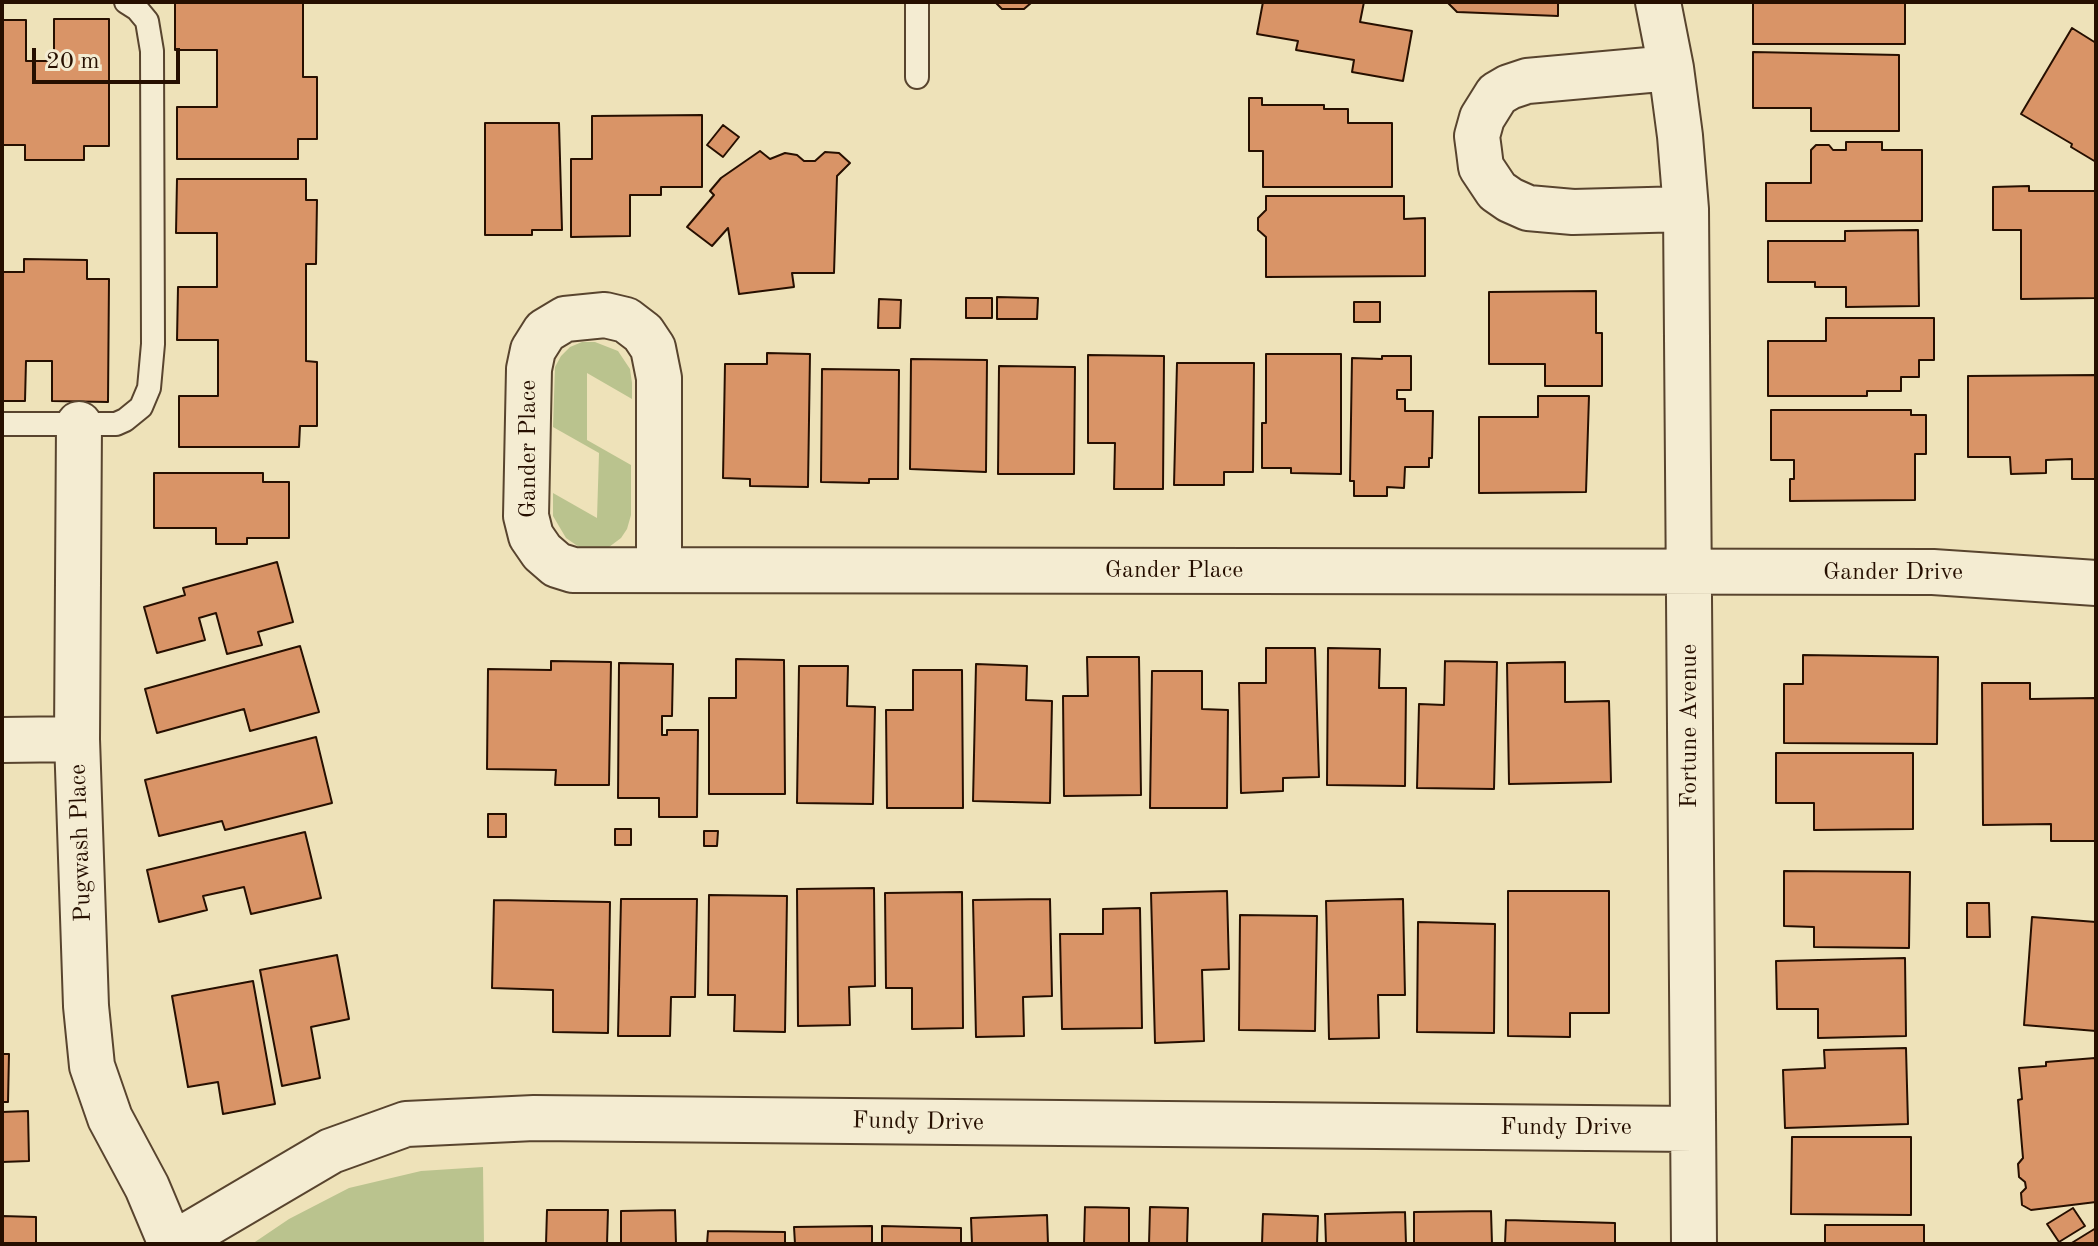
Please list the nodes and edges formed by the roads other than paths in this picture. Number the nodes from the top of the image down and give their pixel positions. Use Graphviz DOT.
graph roads {
  1 [pos="917,2"];
  2 [pos="1658,2"];
  3 [pos="135,4"];
  4 [pos="1671,68"];
  5 [pos="917,77"];
  6 [pos="1686,209"];
  7 [pos="2,424"];
  8 [pos="79,424"];
  9 [pos="659,570"];
  10 [pos="1690,573"];
  11 [pos="2096,583"];
  12 [pos="77,739"];
  13 [pos="2,740"];
  14 [pos="1693,1129"];
  15 [pos="172,1244"];
  16 [pos="1694,1244"];
  1 -- 5 [label="lane"];
  2 -- 4 [label="street, Fortune Avenue"];
  3 -- 8 [label="lane"];
  4 -- 6 [label="street, Fortune Avenue"];
  4 -- 6 [label="street"];
  6 -- 10 [label="street, Fortune Avenue"];
  7 -- 8 [label="lane"];
  8 -- 12 [label="street, Pugwash Place"];
  9 -- 9 [label="street, Gander Place"];
  9 -- 10 [label="street, Gander Place"];
  10 -- 11 [label="street, Gander Drive"];
  10 -- 14 [label="street, Fortune Avenue"];
  12 -- 13 [label="street"];
  12 -- 15 [label="street, Pugwash Place"];
  14 -- 15 [label="street, Fundy Drive"];
  14 -- 16 [label="street, Fortune Avenue"];
}
